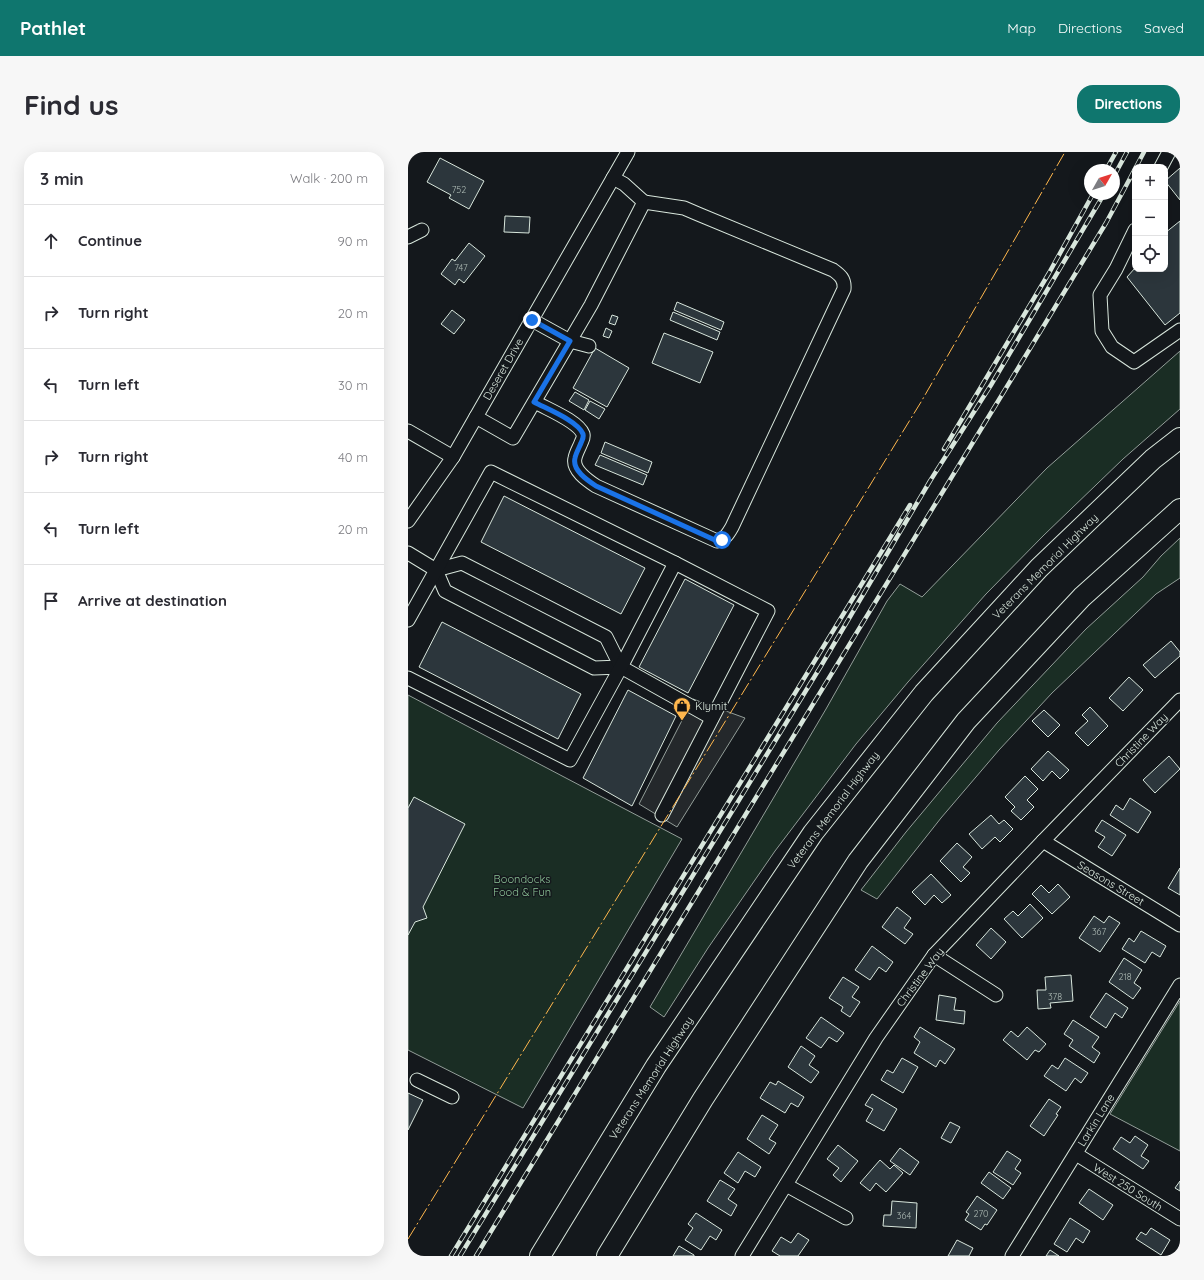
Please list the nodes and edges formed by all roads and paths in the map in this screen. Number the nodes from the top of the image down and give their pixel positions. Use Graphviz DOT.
graph roads {
  1 [pos="628,152"];
  2 [pos="1169,152"];
  3 [pos="1163,164"];
  4 [pos="613,178"];
  5 [pos="644,202"];
  6 [pos="422,230"];
  7 [pos="1132,236"];
  8 [pos="408,237"];
  9 [pos="532,320"];
  10 [pos="1180,330"];
  11 [pos="570,341"];
  12 [pos="589,346"];
  13 [pos="534,402"];
  14 [pos="476,417"];
  15 [pos="408,431"];
  16 [pos="1180,435"];
  17 [pos="1180,438"];
  18 [pos="453,457"];
  19 [pos="1153,459"];
  20 [pos="1180,509"];
  21 [pos="408,520"];
  22 [pos="408,553"];
  23 [pos="675,563"];
  24 [pos="436,570"];
  25 [pos="408,620"];
  26 [pos="621,667"];
  27 [pos="408,678"];
  28 [pos="1180,700"];
  29 [pos="712,718"];
  30 [pos="662,815"];
  31 [pos="1043,841"];
  32 [pos="1180,926"];
  33 [pos="934,955"];
  34 [pos="1180,985"];
  35 [pos="996,994"];
  36 [pos="417,1080"];
  37 [pos="452,1097"];
  38 [pos="1076,1154"];
  39 [pos="786,1185"];
  40 [pos="846,1218"];
  41 [pos="1180,1219"];
  42 [pos="540,1256"];
  43 [pos="607,1256"];
  44 [pos="742,1256"];
  45 [pos="1012,1256"];
  1 -- 4 [label="street, Deseret Drive"];
  2 -- 3 [label="street"];
  4 -- 5 [label="street"];
  4 -- 9 [label="street, Deseret Drive"];
  5 -- 11 [label="street"];
  5 -- 13 [label="street"];
  6 -- 8 [label="street"];
  7 -- 10 [label="street"];
  9 -- 11 [label="street"];
  9 -- 14 [label="street, Deseret Drive"];
  11 -- 12 [label="street"];
  11 -- 13 [label="street"];
  13 -- 14 [label="street"];
  14 -- 18 [label="street, Deseret Drive"];
  15 -- 18 [label="street"];
  16 -- 19 [label="highway"];
  17 -- 19 [label="highway, Veterans Memorial Highway"];
  18 -- 21 [label="street, Deseret Drive"];
  19 -- 42 [label="highway, Veterans Memorial Highway"];
  20 -- 43 [label="highway"];
  22 -- 24 [label="street"];
  23 -- 24 [label="street"];
  23 -- 26 [label="street"];
  23 -- 29 [label="street"];
  24 -- 25 [label="street"];
  24 -- 26 [label="street"];
  24 -- 26 [label="street"];
  26 -- 27 [label="street"];
  26 -- 29 [label="street"];
  28 -- 31 [label="street, Christine Way"];
  29 -- 30 [label="street"];
  31 -- 32 [label="street, Seasons Street"];
  31 -- 33 [label="street, Christine Way"];
  33 -- 35 [label="street"];
  33 -- 39 [label="street, Christine Way"];
  34 -- 38 [label="street, Larkin Lane"];
  36 -- 37 [label="street"];
  38 -- 41 [label="street, West 250 South"];
  38 -- 45 [label="street, Larkin Lane"];
  39 -- 40 [label="street"];
  39 -- 44 [label="street, Christine Way"];
}
